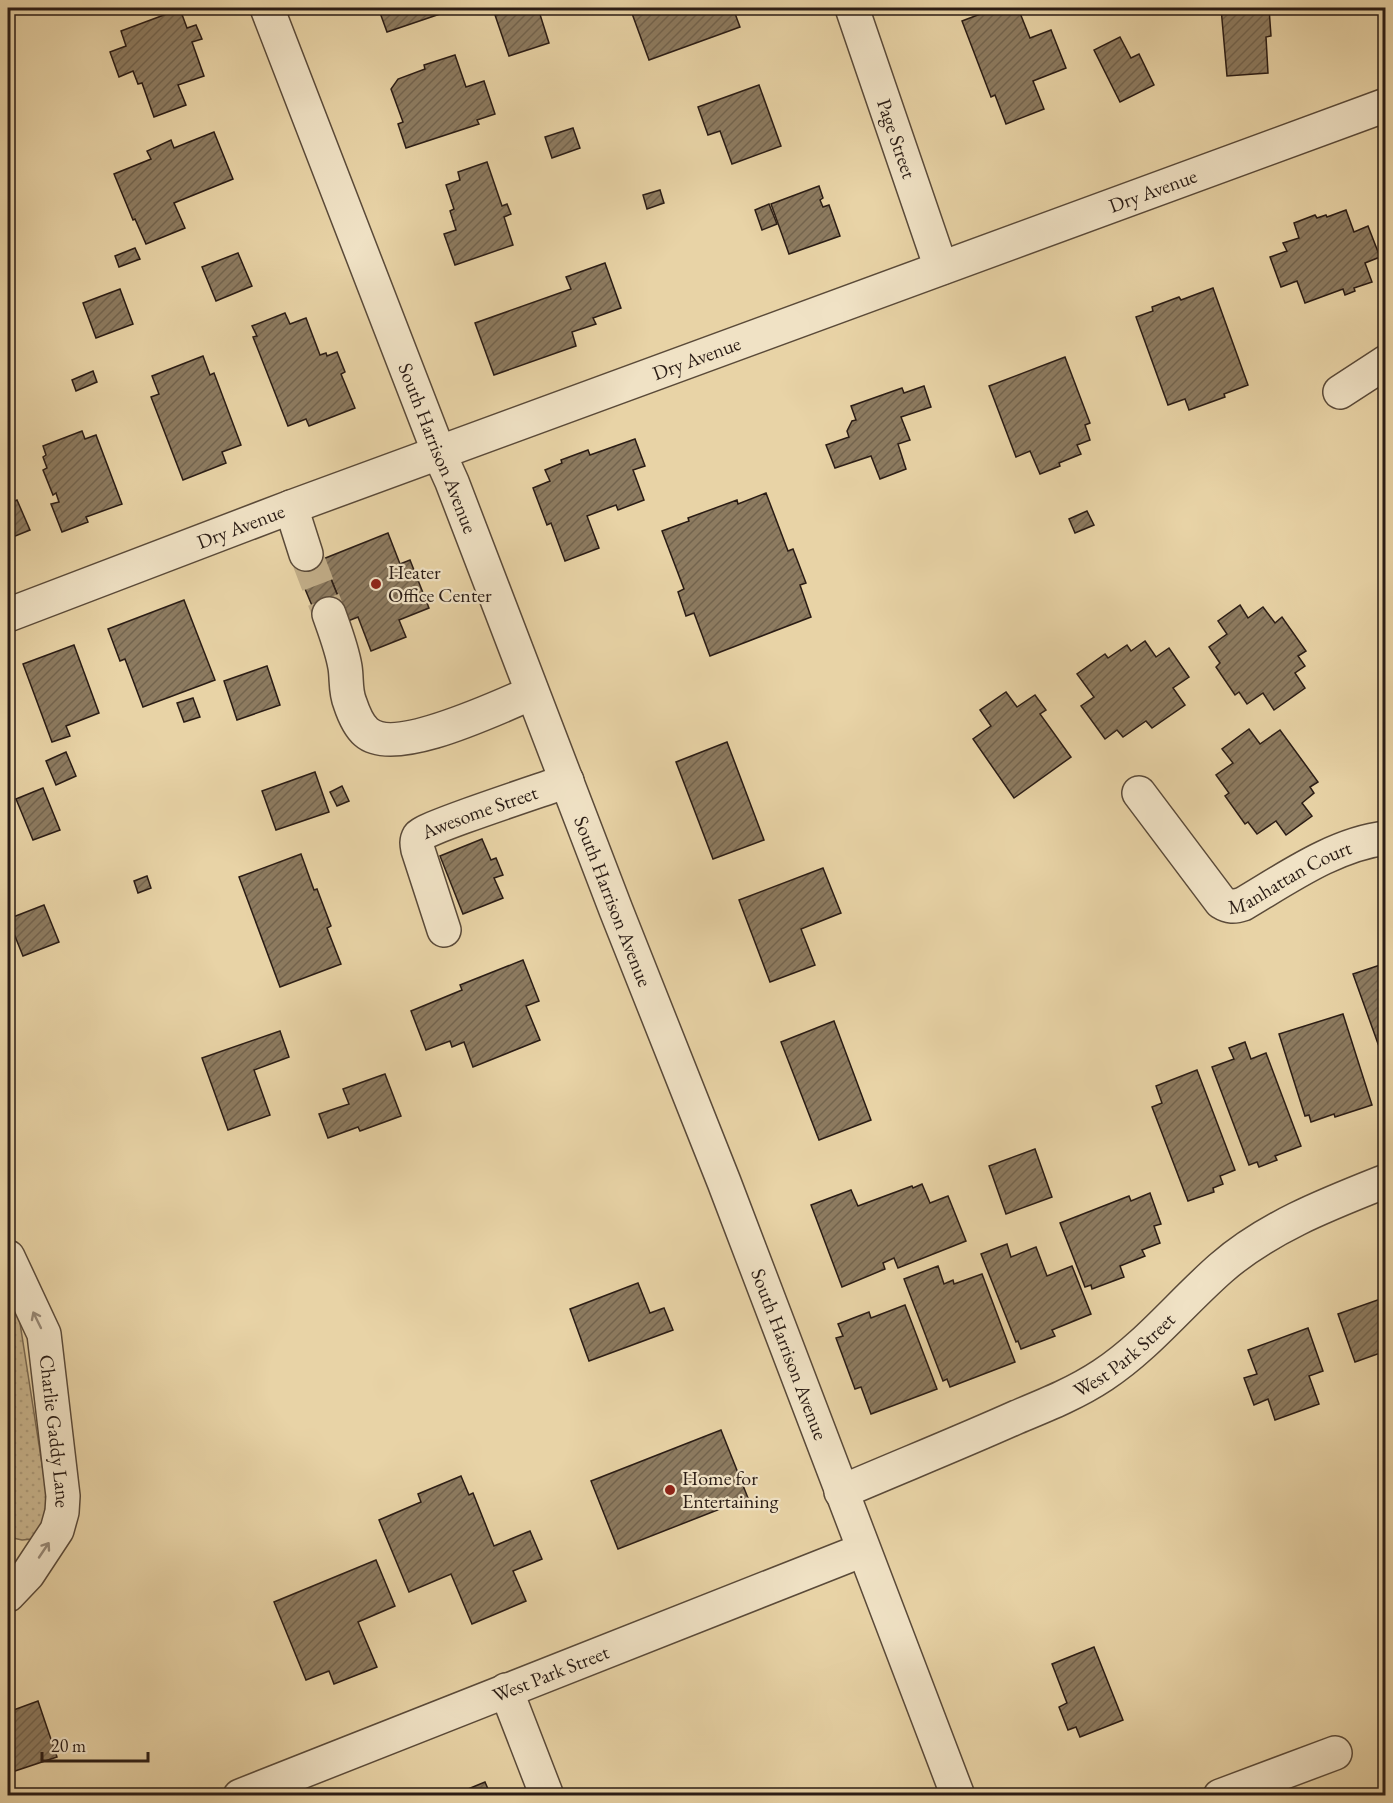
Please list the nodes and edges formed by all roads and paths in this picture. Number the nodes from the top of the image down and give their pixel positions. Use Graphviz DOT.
graph roads {
  1 [pos="267,8"];
  2 [pos="852,8"];
  3 [pos="1386,105"];
  4 [pos="941,268"];
  5 [pos="1386,362"];
  6 [pos="1340,393"];
  7 [pos="439,453"];
  8 [pos="291,507"];
  9 [pos="306,554"];
  10 [pos="329,614"];
  11 [pos="8,615"];
  12 [pos="532,693"];
  13 [pos="567,781"];
  14 [pos="1139,793"];
  15 [pos="1386,838"];
  16 [pos="444,930"];
  17 [pos="1386,1181"];
  18 [pos="8,1257"];
  19 [pos="841,1492"];
  20 [pos="863,1550"];
  21 [pos="8,1595"];
  22 [pos="506,1690"];
  23 [pos="1335,1753"];
  24 [pos="240,1796"];
  25 [pos="547,1796"];
  26 [pos="958,1796"];
  27 [pos="1220,1796"];
  1 -- 7 [label="street, South Harrison Avenue"];
  2 -- 4 [label="street, Page Street"];
  3 -- 4 [label="street, Dry Avenue"];
  4 -- 7 [label="street, Dry Avenue"];
  5 -- 6 [label="street"];
  7 -- 8 [label="street, Dry Avenue"];
  7 -- 12 [label="street, South Harrison Avenue"];
  8 -- 9 [label="street"];
  8 -- 11 [label="street, Dry Avenue"];
  10 -- 12 [label="street"];
  12 -- 13 [label="street, South Harrison Avenue"];
  13 -- 16 [label="street, Awesome Street"];
  13 -- 19 [label="street, South Harrison Avenue"];
  14 -- 15 [label="street, Manhattan Court"];
  17 -- 19 [label="street, West Park Street"];
  21 -- 18 [label="street, Charlie Gaddy Lane, one-way"];
  19 -- 20 [label="street, South Harrison Avenue"];
  20 -- 22 [label="street, West Park Street"];
  20 -- 26 [label="street, South Harrison Avenue"];
  22 -- 24 [label="street, West Park Street"];
  22 -- 25 [label="street"];
  23 -- 27 [label="street"];
}
